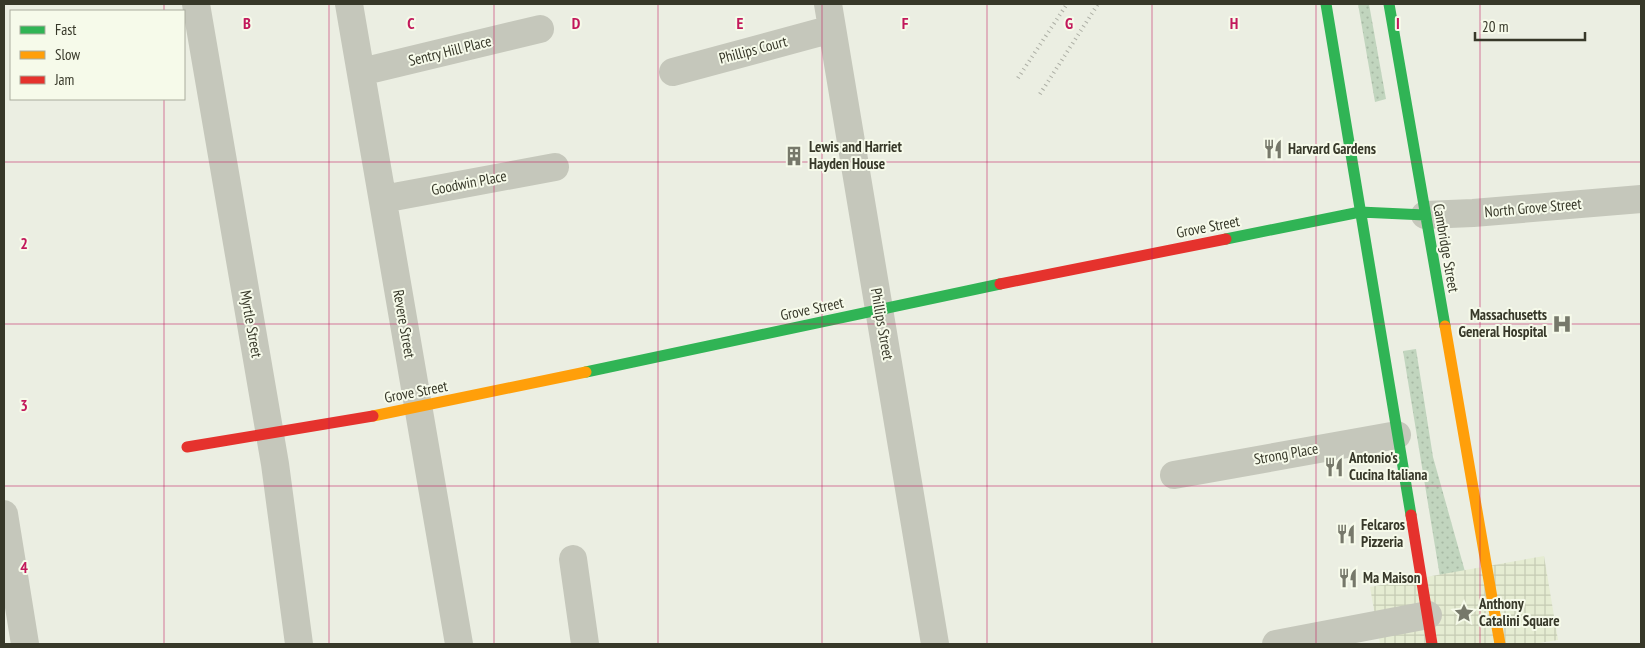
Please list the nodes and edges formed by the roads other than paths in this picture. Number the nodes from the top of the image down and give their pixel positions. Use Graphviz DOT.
graph roads {
  1 [pos="196,4"];
  2 [pos="349,4"];
  3 [pos="1326,4"];
  4 [pos="1389,4"];
  5 [pos="830,16"];
  6 [pos="540,29"];
  7 [pos="361,72"];
  8 [pos="673,72"];
  9 [pos="555,167"];
  10 [pos="382,199"];
  11 [pos="1641,199"];
  12 [pos="1360,212"];
  13 [pos="1425,214"];
  14 [pos="880,310"];
  15 [pos="419,408"];
  16 [pos="269,433"];
  17 [pos="1397,434"];
  18 [pos="187,447"];
  19 [pos="1174,475"];
  20 [pos="4,514"];
  21 [pos="572,559"];
  22 [pos="1428,615"];
  23 [pos="24,644"];
  24 [pos="299,644"];
  25 [pos="459,644"];
  26 [pos="585,644"];
  27 [pos="936,644"];
  28 [pos="1276,644"];
  29 [pos="1432,644"];
  30 [pos="1500,644"];
  1 -- 16 [label="street, Myrtle Street"];
  2 -- 7 [label="street, Revere Street"];
  3 -- 12 [label="main road"];
  4 -- 13 [label="main road, Cambridge Street"];
  5 -- 8 [label="street, Phillips Court"];
  5 -- 14 [label="street, Phillips Street"];
  6 -- 7 [label="street, Sentry Hill Place"];
  7 -- 10 [label="street, Revere Street"];
  9 -- 10 [label="street, Goodwin Place"];
  10 -- 15 [label="street, Revere Street"];
  11 -- 13 [label="street, North Grove Street"];
  12 -- 13 [label="main road, Grove Street"];
  12 -- 14 [label="main road, Grove Street"];
  12 -- 17 [label="main road"];
  13 -- 30 [label="main road, Cambridge Street"];
  14 -- 15 [label="main road, Grove Street"];
  14 -- 27 [label="street, Phillips Street"];
  15 -- 16 [label="main road, Grove Street"];
  15 -- 25 [label="street, Revere Street"];
  16 -- 18 [label="main road, Grove Street"];
  16 -- 24 [label="street, Myrtle Street"];
  17 -- 19 [label="street, Strong Place"];
  17 -- 22 [label="main road"];
  20 -- 23 [label="street"];
  21 -- 26 [label="street"];
  22 -- 28 [label="street"];
  22 -- 29 [label="main road"];
}
